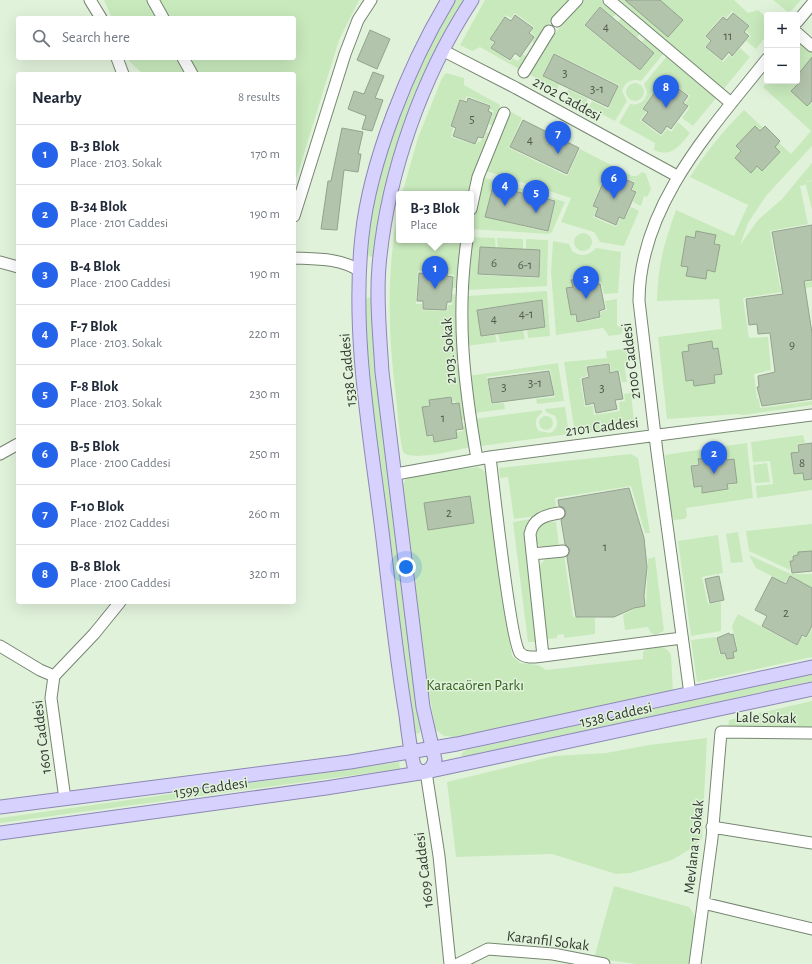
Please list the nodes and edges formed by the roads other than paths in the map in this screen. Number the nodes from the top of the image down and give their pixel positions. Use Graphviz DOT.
graph roads {
  1 [pos="90,0"];
  2 [pos="153,0"];
  3 [pos="370,0"];
  4 [pos="448,0"];
  5 [pos="472,0"];
  6 [pos="577,0"];
  7 [pos="609,0"];
  8 [pos="812,4"];
  9 [pos="99,16"];
  10 [pos="162,16"];
  11 [pos="800,18"];
  12 [pos="557,21"];
  13 [pos="549,31"];
  14 [pos="800,35"];
  15 [pos="812,46"];
  16 [pos="442,50"];
  17 [pos="118,60"];
  18 [pos="184,60"];
  19 [pos="764,63"];
  20 [pos="122,72"];
  21 [pos="191,72"];
  22 [pos="524,72"];
  23 [pos="731,103"];
  24 [pos="504,113"];
  25 [pos="677,176"];
  26 [pos="474,195"];
  27 [pos="296,210"];
  28 [pos="466,243"];
  29 [pos="296,258"];
  30 [pos="0,262"];
  31 [pos="16,266"];
  32 [pos="360,271"];
  33 [pos="379,275"];
  34 [pos="812,415"];
  35 [pos="655,436"];
  36 [pos="16,445"];
  37 [pos="0,454"];
  38 [pos="490,457"];
  39 [pos="478,459"];
  40 [pos="396,474"];
  41 [pos="559,513"];
  42 [pos="563,551"];
  43 [pos="532,554"];
  44 [pos="118,604"];
  45 [pos="682,638"];
  46 [pos="0,646"];
  47 [pos="543,656"];
  48 [pos="812,667"];
  49 [pos="54,676"];
  50 [pos="812,689"];
  51 [pos="690,694"];
  52 [pos="721,732"];
  53 [pos="812,733"];
  54 [pos="432,748"];
  55 [pos="411,751"];
  56 [pos="426,772"];
  57 [pos="64,799"];
  58 [pos="0,807"];
  59 [pos="712,827"];
  60 [pos="0,833"];
  61 [pos="812,843"];
  62 [pos="703,903"];
  63 [pos="812,929"];
  64 [pos="450,964"];
  65 [pos="458,964"];
  66 [pos="604,964"];
  67 [pos="695,964"];
  1 -- 9 [label="street"];
  2 -- 10 [label="street"];
  3 -- 27 [label="street"];
  4 -- 32 [label="main road, 1538 Caddesi"];
  5 -- 16 [label="main road"];
  6 -- 12 [label="street"];
  7 -- 23 [label="street"];
  8 -- 11 [label="street"];
  13 -- 22 [label="street"];
  14 -- 15 [label="street"];
  16 -- 25 [label="street, 2102 Caddesi"];
  16 -- 33 [label="main road"];
  17 -- 20 [label="street"];
  18 -- 21 [label="street"];
  19 -- 23 [label="street, 2100 Caddesi"];
  23 -- 25 [label="street, 2100 Caddesi"];
  24 -- 26 [label="street"];
  25 -- 35 [label="street, 2100 Caddesi"];
  28 -- 39 [label="street, 2103. Sokak"];
  29 -- 32 [label="street"];
  30 -- 31 [label="street"];
  32 -- 33 [label="main road"];
  32 -- 55 [label="main road, 1538 Caddesi"];
  33 -- 40 [label="main road"];
  34 -- 35 [label="street, 2101 Caddesi"];
  35 -- 38 [label="street, 2101 Caddesi"];
  35 -- 45 [label="street, 2100 Caddesi"];
  36 -- 37 [label="street"];
  38 -- 39 [label="street, 2101 Caddesi"];
  38 -- 47 [label="street"];
  39 -- 40 [label="street, 2101 Caddesi"];
  40 -- 54 [label="main road"];
  41 -- 43 [label="street"];
  42 -- 43 [label="street"];
  43 -- 47 [label="street"];
  44 -- 49 [label="street"];
  45 -- 47 [label="street"];
  45 -- 51 [label="street, 2100 Caddesi"];
  46 -- 49 [label="street"];
  48 -- 51 [label="main road, 1538 Caddesi"];
  49 -- 57 [label="street, 1601 Caddesi"];
  50 -- 56 [label="main road, 1538 Caddesi"];
  51 -- 54 [label="main road, 1538 Caddesi"];
  52 -- 53 [label="street, Lale Sokak"];
  52 -- 59 [label="street, Mevlana 1 Sokak"];
  54 -- 55 [label="main road, 1538 Caddesi"];
  54 -- 56 [label="main road"];
  55 -- 56 [label="main road, 1538 Caddesi"];
  55 -- 57 [label="main road, 1599 Caddesi"];
  56 -- 60 [label="main road, 1599 Caddesi"];
  56 -- 64 [label="street, 1609 Caddesi"];
  57 -- 58 [label="main road, 1599 Caddesi"];
  59 -- 61 [label="street"];
  59 -- 62 [label="street, Mevlana 1 Sokak"];
  62 -- 63 [label="street"];
  62 -- 67 [label="street, Mevlana 1 Sokak"];
  65 -- 66 [label="street, Karanfil Sokak"];
}
